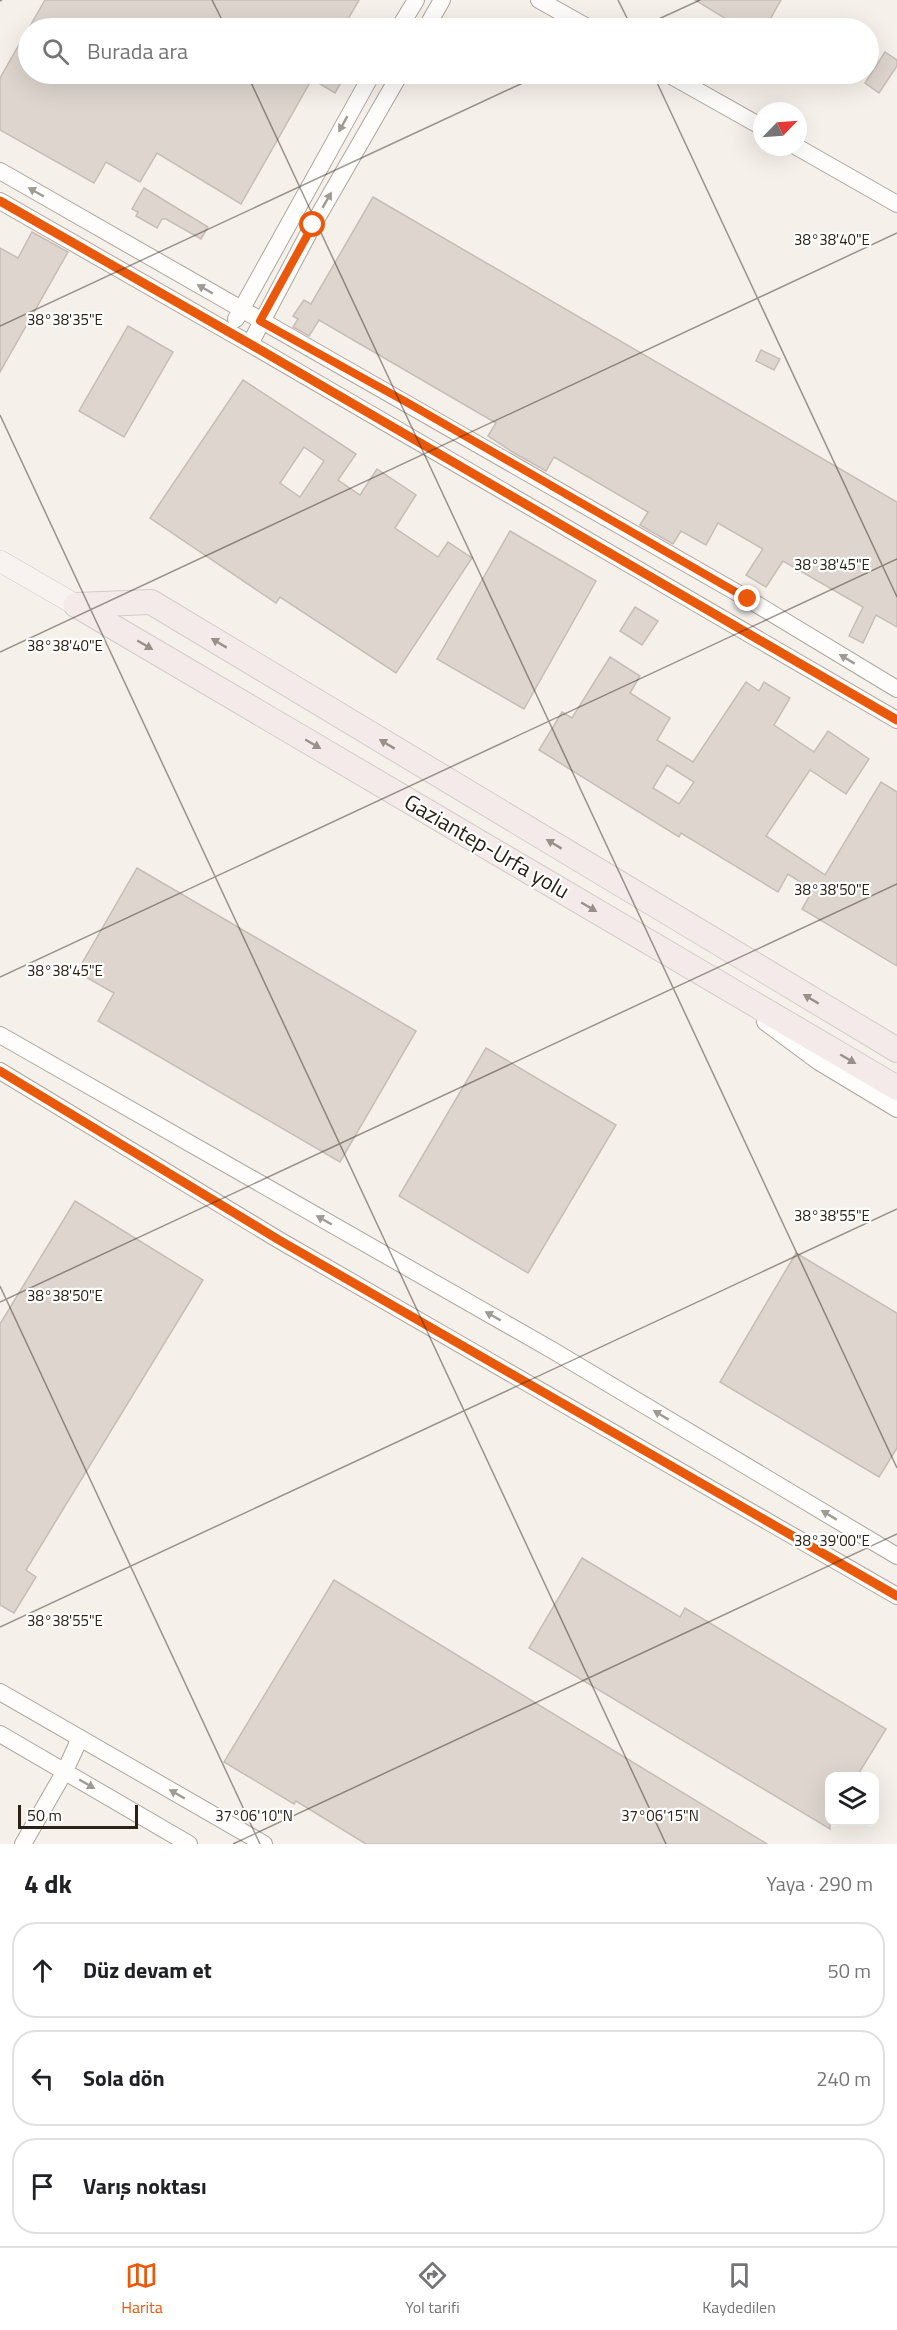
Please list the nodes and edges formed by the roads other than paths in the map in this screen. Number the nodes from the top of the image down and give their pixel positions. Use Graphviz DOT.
graph roads {
  1 [pos="416,0"];
  2 [pos="442,0"];
  3 [pos="539,0"];
  4 [pos="405,18"];
  5 [pos="432,18"];
  6 [pos="571,18"];
  7 [pos="366,84"];
  8 [pos="394,84"];
  9 [pos="686,84"];
  10 [pos="753,122"];
  11 [pos="807,153"];
  12 [pos="0,171"];
  13 [pos="0,201"];
  14 [pos="897,204"];
  15 [pos="241,310"];
  16 [pos="260,321"];
  17 [pos="229,333"];
  18 [pos="250,344"];
  19 [pos="0,561"];
  20 [pos="76,604"];
  21 [pos="897,689"];
  22 [pos="897,720"];
  23 [pos="685,963"];
  24 [pos="0,1035"];
  25 [pos="890,1045"];
  26 [pos="0,1071"];
  27 [pos="897,1088"];
  28 [pos="897,1109"];
  29 [pos="897,1556"];
  30 [pos="897,1596"];
  31 [pos="0,1692"];
  32 [pos="0,1734"];
  33 [pos="80,1738"];
  34 [pos="65,1772"];
  35 [pos="22,1844"];
  36 [pos="189,1844"];
  37 [pos="264,1844"];
  1 -- 4 [label="street"];
  2 -- 5 [label="street"];
  3 -- 6 [label="street"];
  7 -- 15 [label="street, one-way"];
  16 -- 8 [label="street, one-way"];
  9 -- 10 [label="street"];
  11 -- 14 [label="street"];
  15 -- 12 [label="street, one-way"];
  13 -- 17 [label="street"];
  15 -- 16 [label="street"];
  15 -- 17 [label="street"];
  16 -- 18 [label="street"];
  21 -- 16 [label="street, one-way"];
  17 -- 18 [label="street"];
  18 -- 22 [label="street"];
  19 -- 20 [label="main road, Gaziantep-Urfa yolu"];
  20 -- 23 [label="highway, Gaziantep-Urfa yolu, one-way"];
  25 -- 20 [label="highway, Gaziantep-Urfa yolu, one-way"];
  23 -- 27 [label="highway, Gaziantep-Urfa yolu, one-way"];
  23 -- 28 [label="street"];
  29 -- 24 [label="street, one-way"];
  26 -- 30 [label="street"];
  31 -- 33 [label="street"];
  32 -- 34 [label="street"];
  33 -- 34 [label="street"];
  37 -- 33 [label="street, one-way"];
  34 -- 35 [label="street"];
  34 -- 36 [label="street, one-way"];
}
